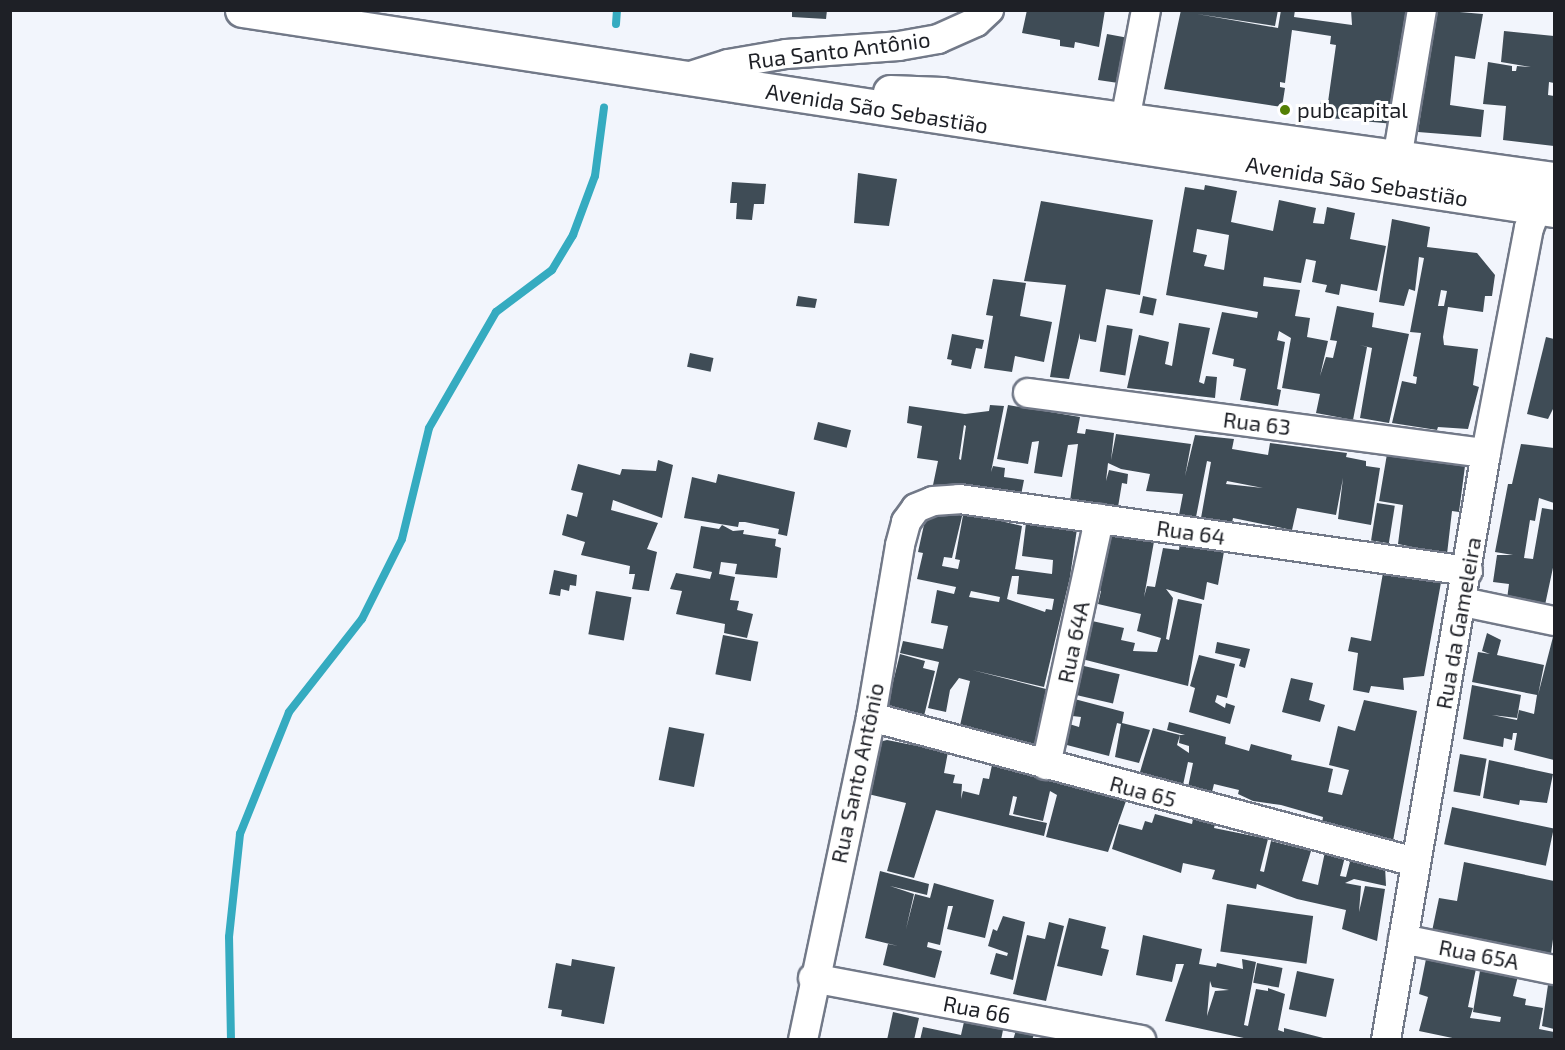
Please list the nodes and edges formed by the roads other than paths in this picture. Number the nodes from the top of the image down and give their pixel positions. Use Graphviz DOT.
graph roads {
  1 [pos="242,10"];
  2 [pos="989,10"];
  3 [pos="1146,10"];
  4 [pos="1422,10"];
  5 [pos="684,78"];
  6 [pos="750,89"];
  7 [pos="1125,120"];
  8 [pos="1397,159"];
  9 [pos="1549,194"];
  10 [pos="1028,393"];
  11 [pos="1486,453"];
  12 [pos="916,508"];
  13 [pos="1099,519"];
  14 [pos="1468,572"];
  15 [pos="1463,602"];
  16 [pos="1554,621"];
  17 [pos="871,717"];
  18 [pos="1046,765"];
  19 [pos="1415,862"];
  20 [pos="1403,939"];
  21 [pos="1554,970"];
  22 [pos="813,978"];
  23 [pos="803,1040"];
  24 [pos="1141,1040"];
  25 [pos="1386,1040"];
  1 -- 5 [label="main road"];
  2 -- 5 [label="street, Rua Santo Antônio"];
  3 -- 7 [label="street"];
  4 -- 8 [label="street"];
  5 -- 6 [label="main road"];
  6 -- 7 [label="main road, Avenida São Sebastião"];
  6 -- 9 [label="main road, Avenida São Sebastião"];
  7 -- 8 [label="main road, Avenida São Sebastião"];
  8 -- 9 [label="main road, Avenida São Sebastião"];
  9 -- 11 [label="street, Rua da Gameleira"];
  10 -- 11 [label="street, Rua 63"];
  11 -- 14 [label="street, Rua da Gameleira"];
  12 -- 13 [label="street, Rua 64"];
  12 -- 17 [label="street, Rua Santo Antônio"];
  13 -- 14 [label="street, Rua 64"];
  13 -- 18 [label="street, Rua 64A"];
  14 -- 15 [label="street, Rua da Gameleira"];
  15 -- 16 [label="street"];
  15 -- 19 [label="street, Rua da Gameleira"];
  17 -- 18 [label="street, Rua 65"];
  17 -- 22 [label="street, Rua Santo Antônio"];
  18 -- 19 [label="street, Rua 65"];
  19 -- 20 [label="street, Rua da Gameleira"];
  20 -- 21 [label="street, Rua 65A"];
  20 -- 25 [label="street, Rua da Gameleira"];
  22 -- 23 [label="street, Rua Santo Antônio"];
  22 -- 24 [label="street, Rua 66"];
}
